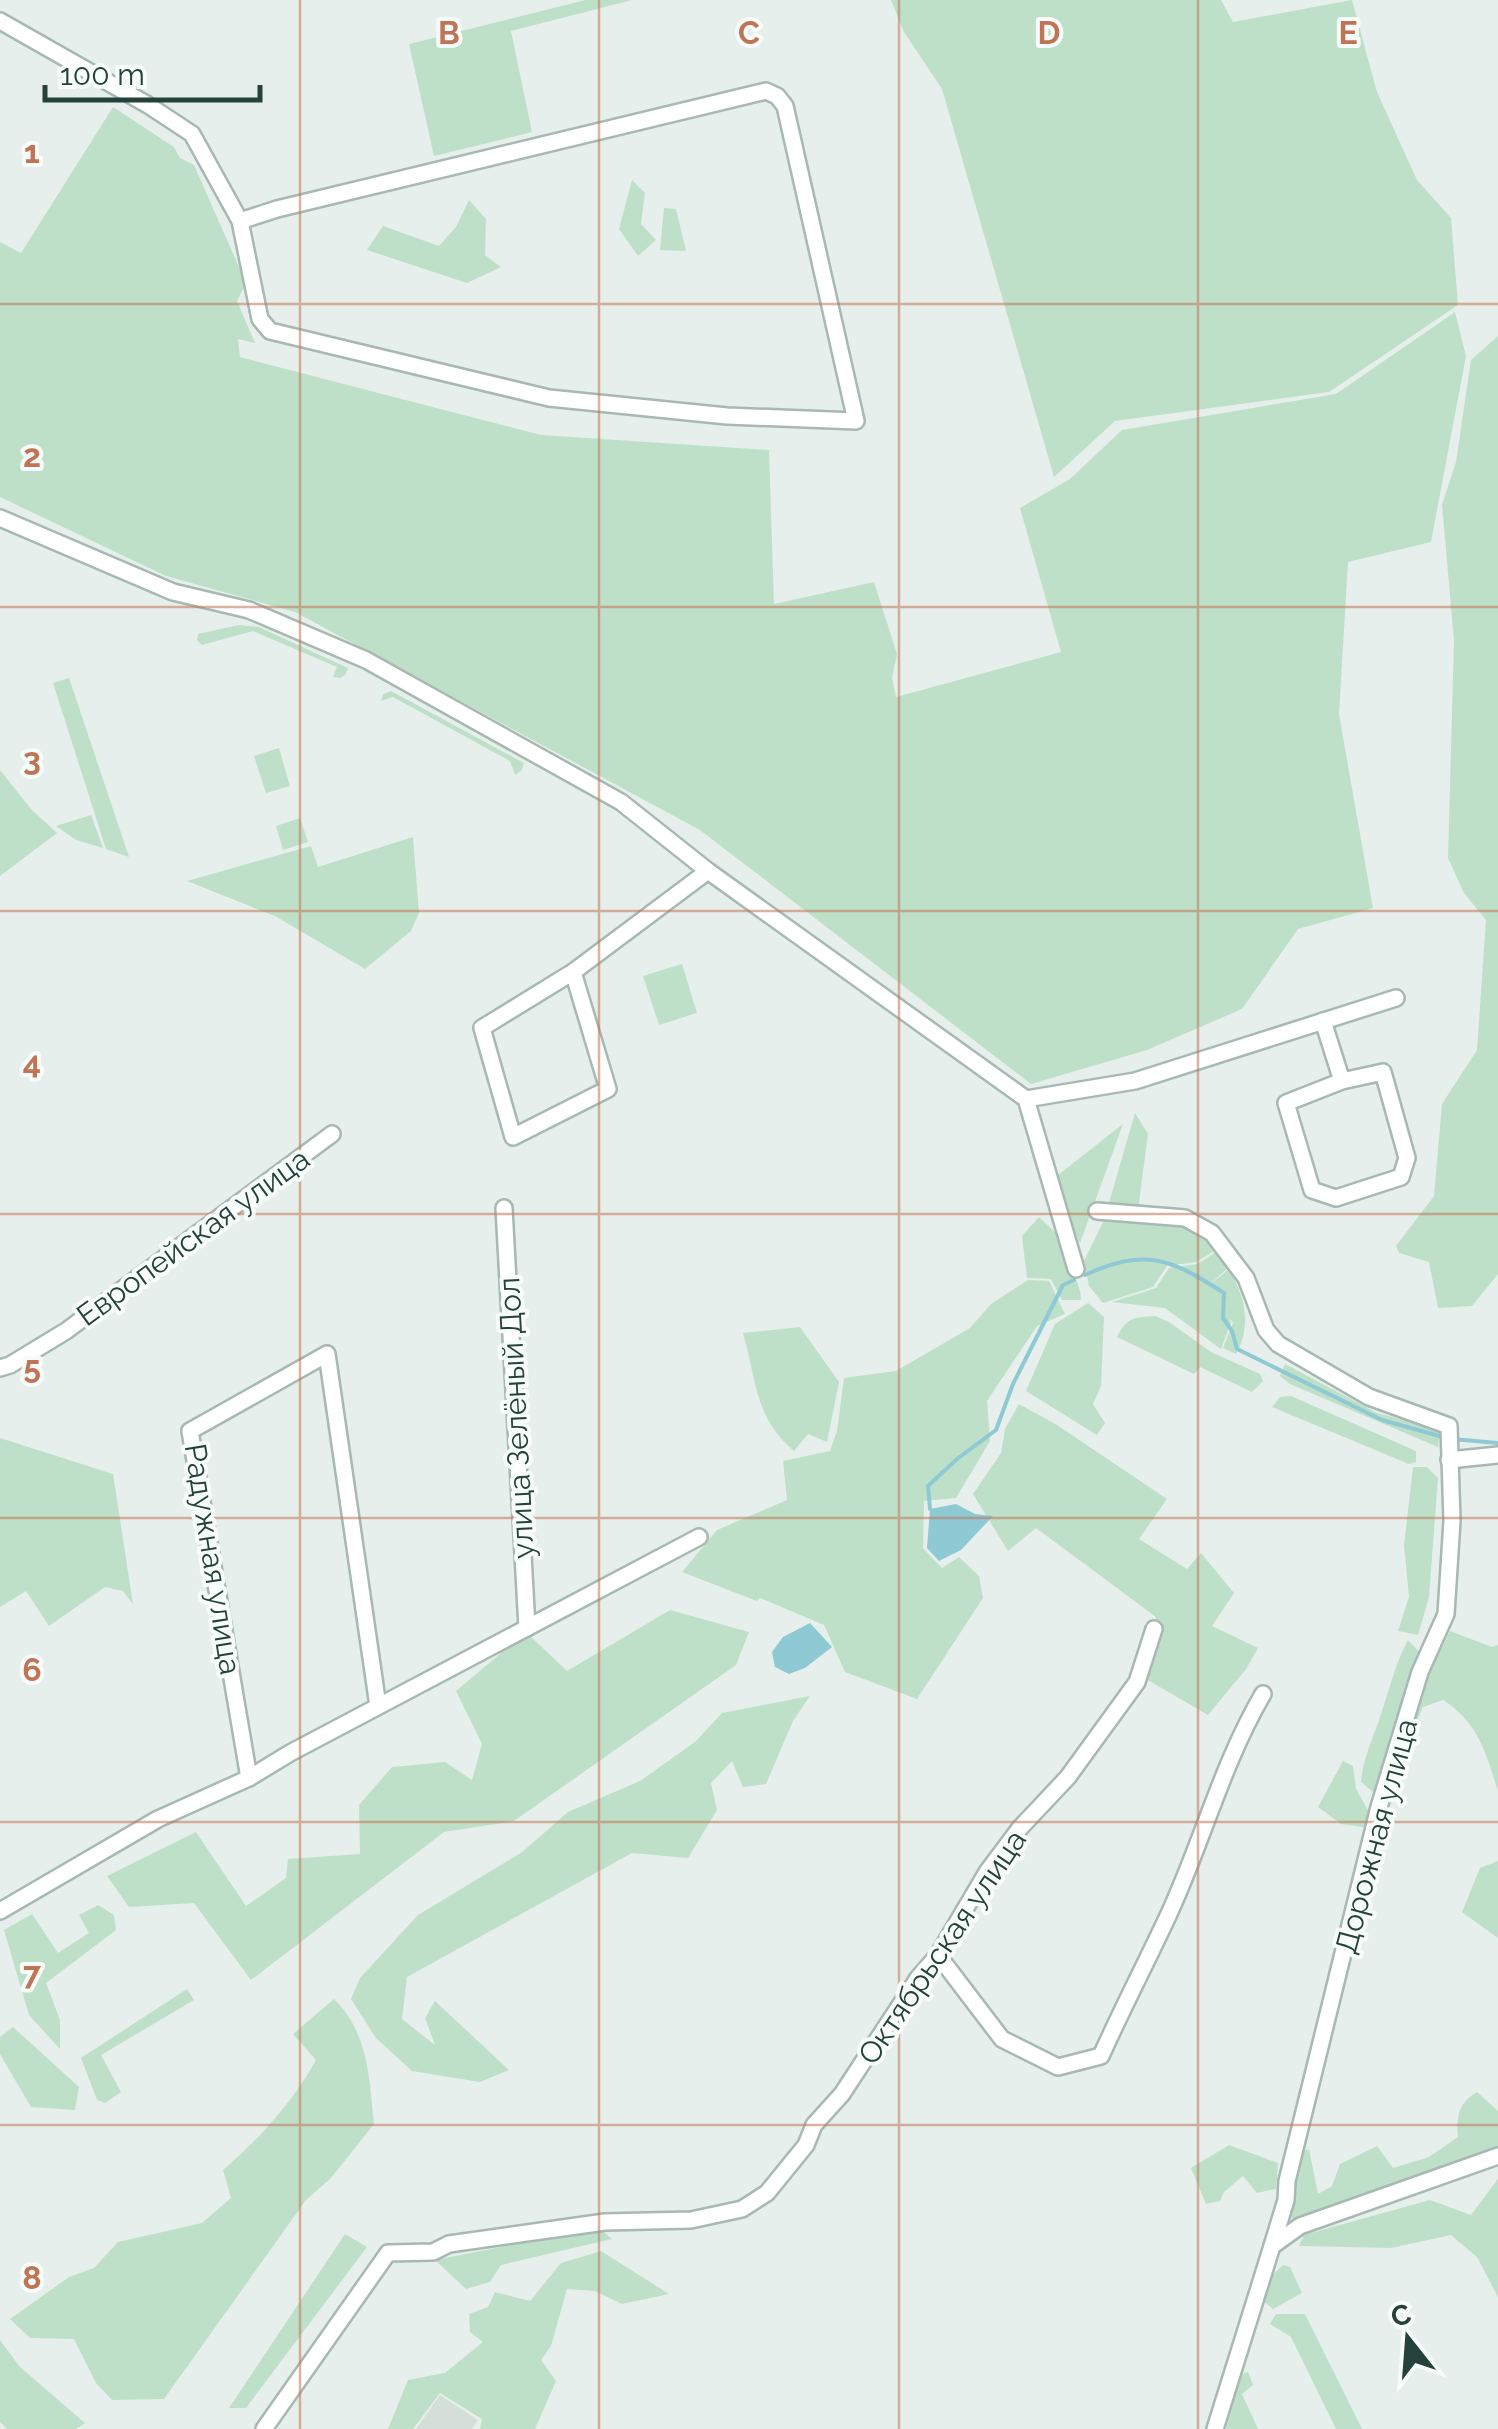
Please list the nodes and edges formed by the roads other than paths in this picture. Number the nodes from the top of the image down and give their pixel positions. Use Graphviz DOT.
graph roads {
  1 [pos="0,22"];
  2 [pos="240,221"];
  3 [pos="0,518"];
  4 [pos="708,870"];
  5 [pos="573,972"];
  6 [pos="1396,998"];
  7 [pos="1323,1021"];
  8 [pos="1342,1082"];
  9 [pos="1026,1099"];
  10 [pos="332,1134"];
  11 [pos="504,1208"];
  12 [pos="1097,1212"];
  13 [pos="1076,1269"];
  14 [pos="0,1368"];
  15 [pos="1448,1441"];
  16 [pos="1498,1455"];
  17 [pos="698,1537"];
  18 [pos="526,1628"];
  19 [pos="1154,1630"];
  20 [pos="1263,1694"];
  21 [pos="378,1706"];
  22 [pos="249,1778"];
  23 [pos="0,1911"];
  24 [pos="938,1955"];
  25 [pos="1498,2156"];
  26 [pos="1272,2246"];
  27 [pos="264,2429"];
  28 [pos="1216,2429"];
  1 -- 2 [label="street"];
  2 -- 2 [label="street"];
  3 -- 4 [label="street"];
  4 -- 5 [label="street"];
  4 -- 9 [label="street"];
  5 -- 5 [label="street"];
  6 -- 7 [label="street"];
  7 -- 8 [label="street"];
  7 -- 9 [label="street"];
  8 -- 8 [label="street"];
  9 -- 13 [label="street"];
  10 -- 14 [label="street, Европейская улица"];
  11 -- 18 [label="street, улица Зелёный Дол"];
  12 -- 15 [label="street"];
  15 -- 16 [label="street"];
  15 -- 26 [label="street, Дорожная улица"];
  17 -- 18 [label="street"];
  18 -- 21 [label="street"];
  19 -- 24 [label="street, Октябрьская улица"];
  20 -- 24 [label="street"];
  21 -- 22 [label="street"];
  21 -- 22 [label="street, Радужная улица"];
  22 -- 23 [label="street"];
  24 -- 27 [label="street, Октябрьская улица"];
  25 -- 26 [label="street"];
  26 -- 28 [label="street, Дорожная улица"];
}
